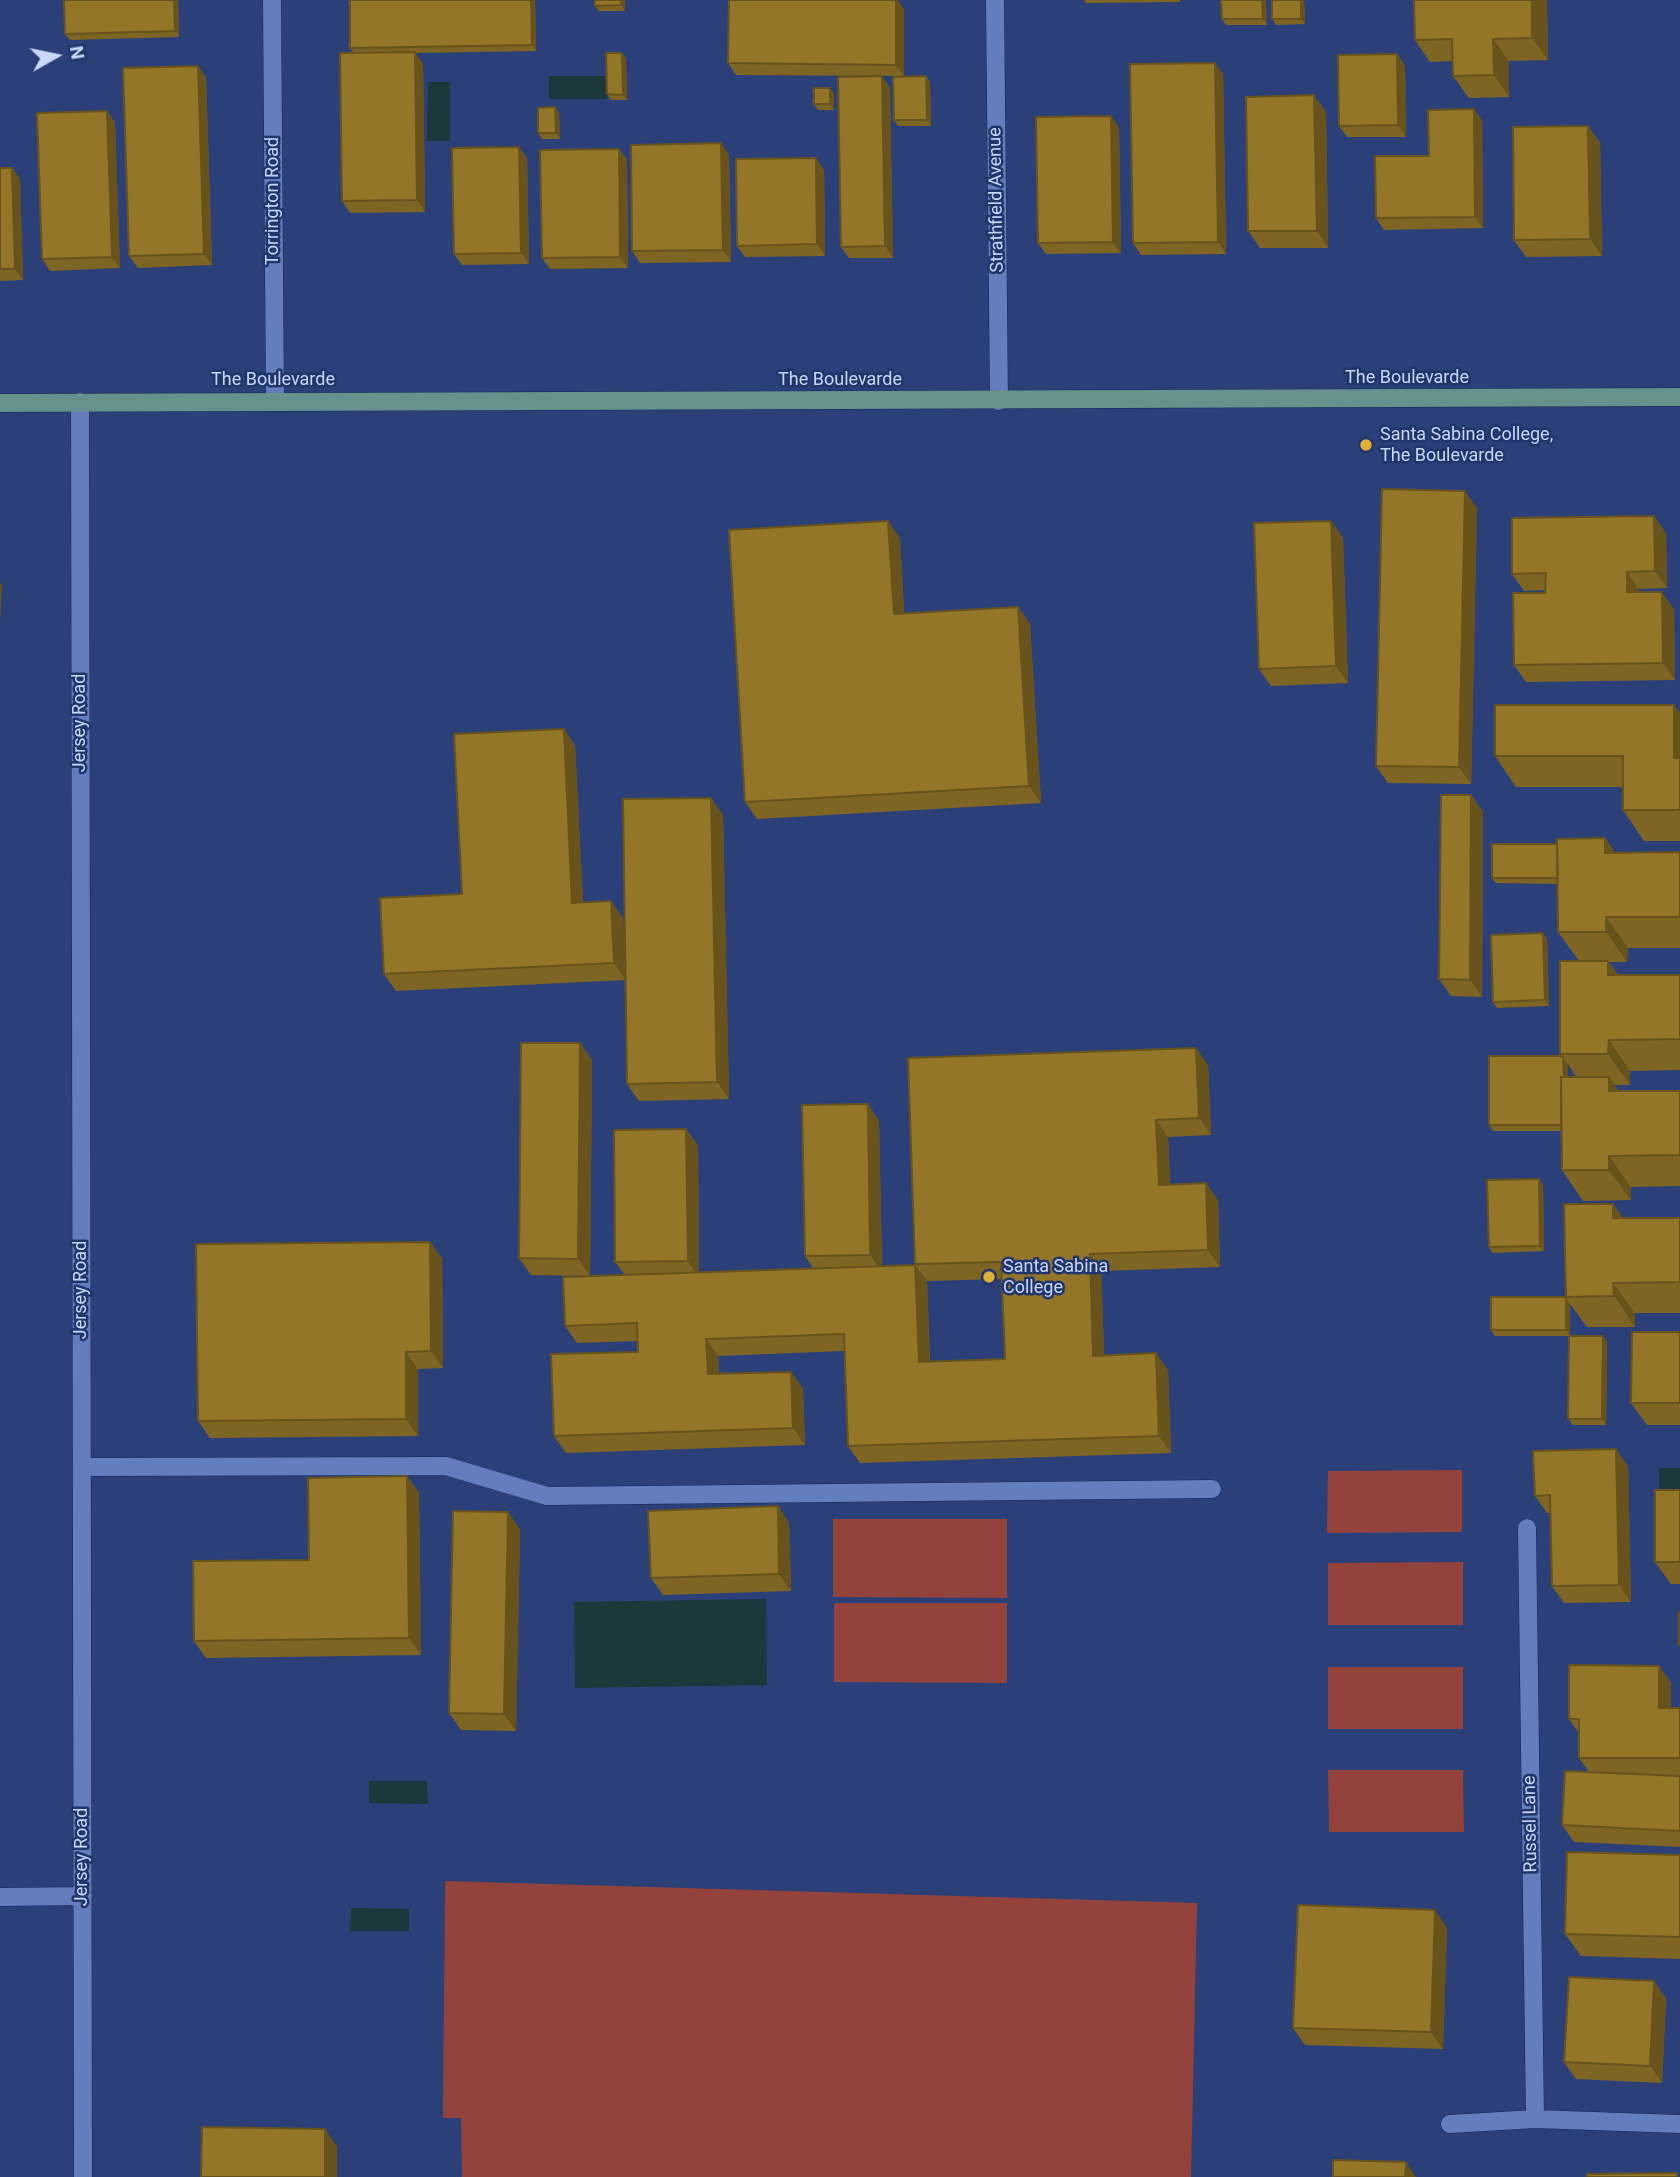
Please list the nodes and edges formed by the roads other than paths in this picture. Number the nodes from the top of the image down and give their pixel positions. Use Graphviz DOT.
graph roads {
  1 [pos="272,0"];
  2 [pos="996,0"];
  3 [pos="1680,397"];
  4 [pos="275,401"];
  5 [pos="999,401"];
  6 [pos="0,402"];
  7 [pos="79,402"];
  8 [pos="82,1467"];
  9 [pos="1212,1489"];
  10 [pos="1527,1528"];
  11 [pos="82,1896"];
  12 [pos="0,1897"];
  13 [pos="1535,2119"];
  14 [pos="1450,2124"];
  15 [pos="1680,2124"];
  16 [pos="83,2177"];
  1 -- 4 [label="street, Torrington Road"];
  2 -- 5 [label="street, Strathfield Avenue"];
  3 -- 5 [label="main road, The Boulevarde"];
  4 -- 5 [label="main road, The Boulevarde"];
  4 -- 7 [label="main road, The Boulevarde"];
  6 -- 7 [label="main road, The Boulevarde"];
  7 -- 8 [label="street, Jersey Road"];
  8 -- 9 [label="street"];
  8 -- 11 [label="street, Jersey Road"];
  10 -- 13 [label="street, Russel Lane"];
  11 -- 12 [label="street"];
  11 -- 16 [label="street, Jersey Road"];
  13 -- 14 [label="street"];
  13 -- 15 [label="street"];
}
